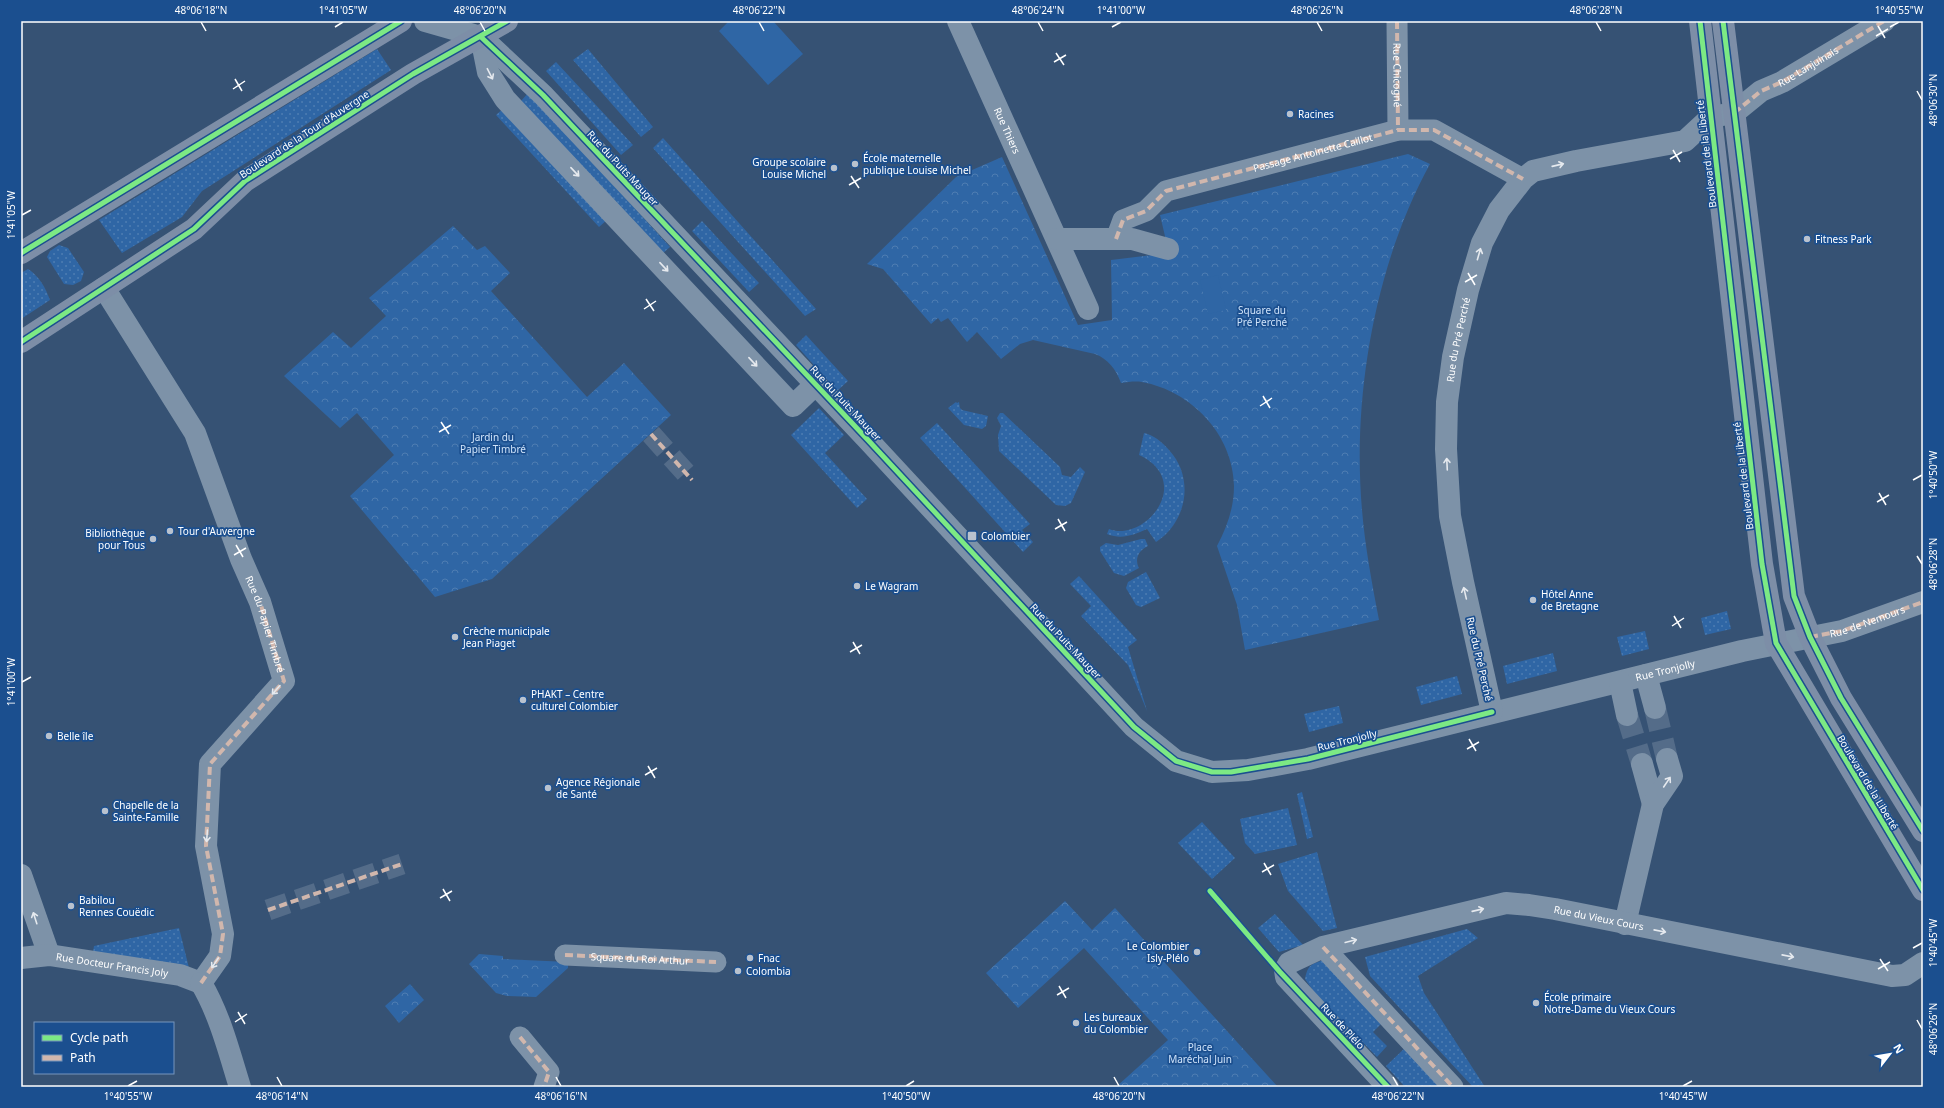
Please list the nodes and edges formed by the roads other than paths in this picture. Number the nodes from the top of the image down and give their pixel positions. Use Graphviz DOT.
graph roads {
  1 [pos="401,21"];
  2 [pos="425,21"];
  3 [pos="507,21"];
  4 [pos="958,21"];
  5 [pos="1397,21"];
  6 [pos="1700,21"];
  7 [pos="1723,21"];
  8 [pos="1884,21"];
  9 [pos="478,29"];
  10 [pos="1734,113"];
  11 [pos="1711,117"];
  12 [pos="1398,130"];
  13 [pos="1523,179"];
  14 [pos="1057,239"];
  15 [pos="1116,239"];
  16 [pos="1168,249"];
  17 [pos="21,253"];
  18 [pos="104,288"];
  19 [pos="1088,309"];
  20 [pos="21,342"];
  21 [pos="816,384"];
  22 [pos="1923,602"];
  23 [pos="1810,637"];
  24 [pos="1776,643"];
  25 [pos="1646,675"];
  26 [pos="1620,682"];
  27 [pos="1654,708"];
  28 [pos="1492,712"];
  29 [pos="1627,715"];
  30 [pos="1667,758"];
  31 [pos="1642,764"];
  32 [pos="1204,770"];
  33 [pos="1652,804"];
  34 [pos="1923,830"];
  35 [pos="21,875"];
  36 [pos="1923,890"];
  37 [pos="1625,924"];
  38 [pos="1323,947"];
  39 [pos="48,955"];
  40 [pos="565,955"];
  41 [pos="21,958"];
  42 [pos="716,962"];
  43 [pos="1923,962"];
  44 [pos="1286,977"];
  45 [pos="201,984"];
  46 [pos="520,1037"];
  47 [pos="240,1087"];
  48 [pos="544,1087"];
  49 [pos="1388,1087"];
  50 [pos="1453,1087"];
  1 -- 17 [label="main road"];
  2 -- 9 [label="street, Rue du Puits Mauger"];
  3 -- 9 [label="main road, Boulevard de la Tour d'Auvergne"];
  4 -- 14 [label="street, Rue Thiers"];
  5 -- 12 [label="street, Rue Chicogné"];
  6 -- 11 [label="main road, Boulevard de la Liberté"];
  7 -- 10 [label="main road, Boulevard de la Liberté"];
  8 -- 10 [label="street, Rue Lanjuinais"];
  9 -- 18 [label="main road, Boulevard de la Tour d'Auvergne"];
  9 -- 21 [label="street, Rue du Puits Mauger"];
  9 -- 21 [label="street, one-way"];
  10 -- 11 [label="street, Boulevard de la Liberté"];
  10 -- 23 [label="main road, Boulevard de la Liberté"];
  13 -- 11 [label="street, Rue du Pré Perché, one-way"];
  11 -- 24 [label="main road, Boulevard de la Liberté"];
  12 -- 13 [label="street, Passage Antoinette Caillot"];
  12 -- 15 [label="street, Passage Antoinette Caillot"];
  28 -- 13 [label="street, Rue du Pré Perché, one-way"];
  14 -- 15 [label="street"];
  14 -- 19 [label="street, Rue Thiers"];
  15 -- 16 [label="street"];
  18 -- 20 [label="main road, Boulevard de la Tour d'Auvergne"];
  18 -- 45 [label="street, Rue du Papier Timbré, one-way"];
  21 -- 32 [label="street, Rue du Puits Mauger"];
  22 -- 23 [label="street, Rue de Nemours"];
  23 -- 24 [label="street"];
  23 -- 34 [label="main road, Boulevard de la Liberté"];
  24 -- 25 [label="street, Rue Tronjolly"];
  24 -- 36 [label="main road, Boulevard de la Liberté"];
  25 -- 26 [label="street, Rue Tronjolly"];
  25 -- 27 [label="street"];
  26 -- 28 [label="street, Rue Tronjolly"];
  26 -- 29 [label="street"];
  28 -- 32 [label="street, Rue Tronjolly"];
  33 -- 30 [label="street, one-way"];
  31 -- 33 [label="street"];
  33 -- 37 [label="street"];
  39 -- 35 [label="street, one-way"];
  38 -- 37 [label="street, Rue du Vieux Cours, one-way"];
  37 -- 43 [label="street, Rue du Vieux Cours, one-way"];
  38 -- 44 [label="street, Rue du Vieux Cours"];
  38 -- 50 [label="street"];
  39 -- 41 [label="street, Rue Docteur Francis Joly"];
  39 -- 45 [label="street, Rue Docteur Francis Joly"];
  40 -- 42 [label="street, Square du Roi Arthur"];
  44 -- 49 [label="street, Rue de Plélo"];
  45 -- 47 [label="street"];
  46 -- 48 [label="street"];
}
